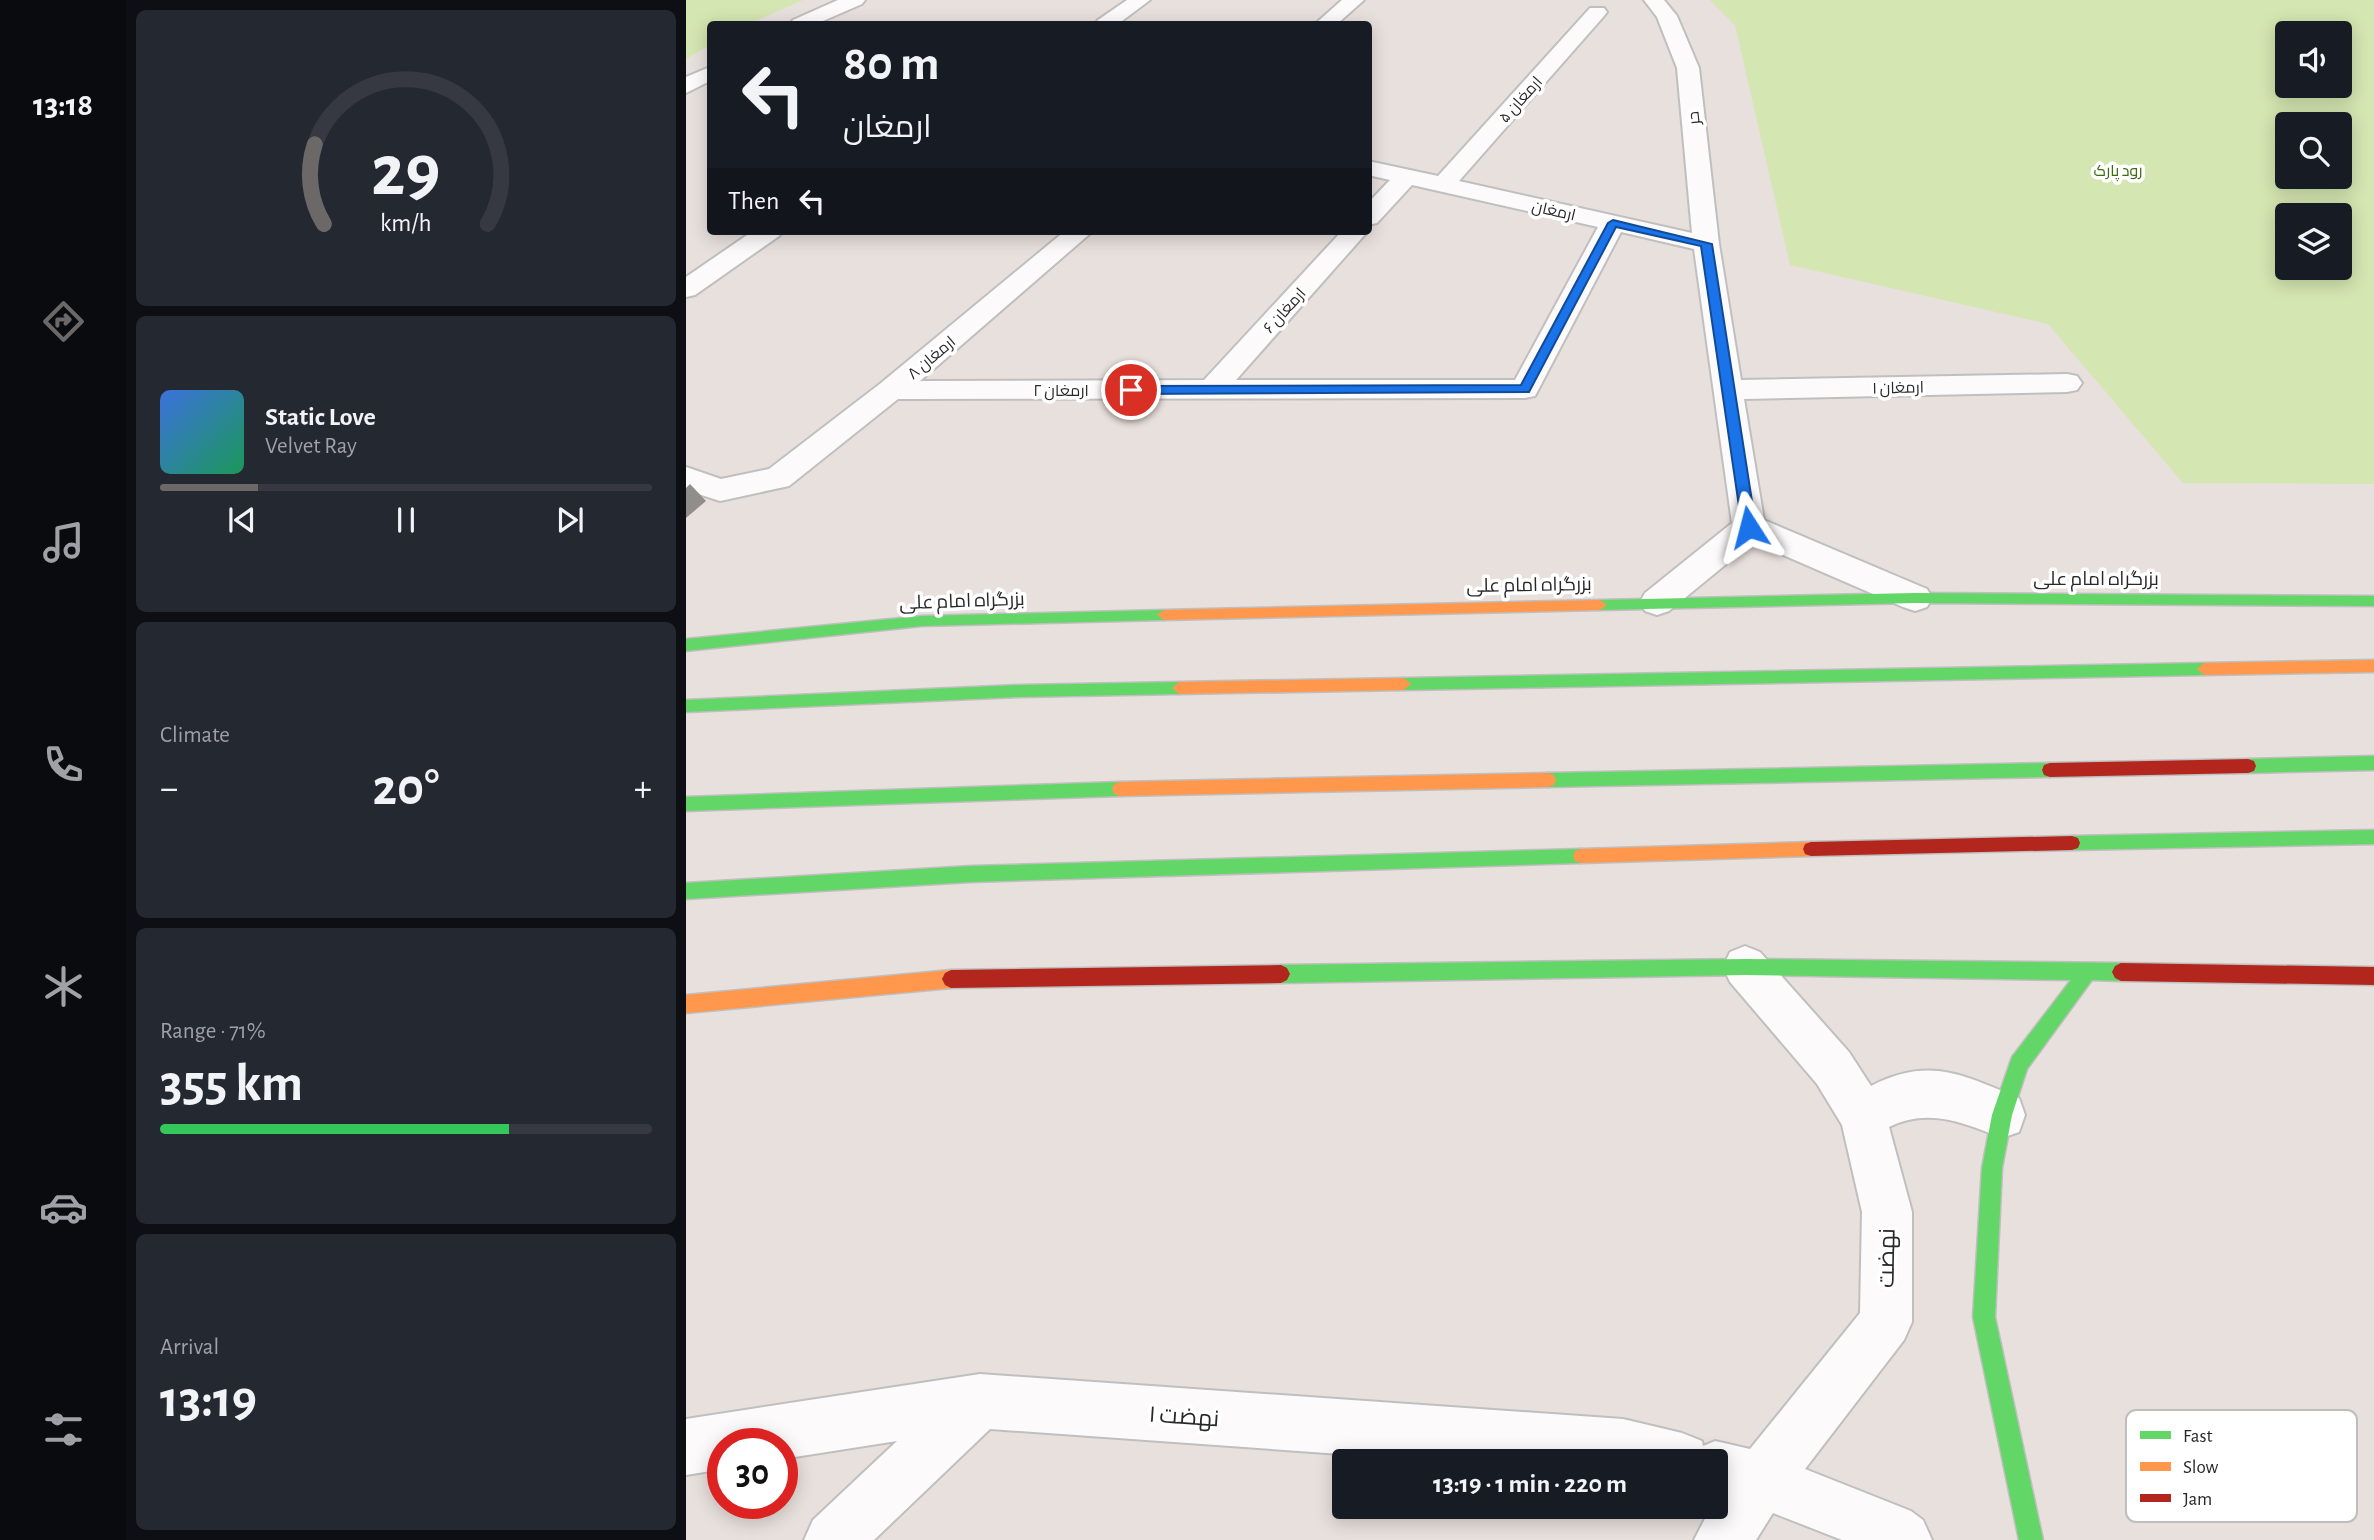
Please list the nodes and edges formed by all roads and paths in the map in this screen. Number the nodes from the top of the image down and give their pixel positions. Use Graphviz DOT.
graph roads {
  1 [pos="855,0"];
  2 [pos="1140,0"];
  3 [pos="1354,0"];
  4 [pos="1654,0"];
  5 [pos="1597,12"];
  6 [pos="807,21"];
  7 [pos="1109,21"];
  8 [pos="1329,21"];
  9 [pos="707,74"];
  10 [pos="686,86"];
  11 [pos="1372,169"];
  12 [pos="1406,177"];
  13 [pos="1443,185"];
  14 [pos="1372,214"];
  15 [pos="1613,223"];
  16 [pos="764,235"];
  17 [pos="1075,235"];
  18 [pos="1352,235"];
  19 [pos="1706,244"];
  20 [pos="686,289"];
  21 [pos="2067,383"];
  22 [pos="891,390"];
  23 [pos="1211,390"];
  24 [pos="1728,390"];
  25 [pos="686,478"];
  26 [pos="1749,527"];
  27 [pos="1915,598"];
  28 [pos="2374,601"];
  29 [pos="1657,602"];
  30 [pos="686,645"];
  31 [pos="2374,666"];
  32 [pos="686,706"];
  33 [pos="2374,763"];
  34 [pos="686,804"];
  35 [pos="2374,837"];
  36 [pos="686,891"];
  37 [pos="1745,967"];
  38 [pos="2086,974"];
  39 [pos="2374,976"];
  40 [pos="686,1004"];
  41 [pos="2002,1115"];
  42 [pos="1863,1116"];
  43 [pos="980,1401"];
  44 [pos="686,1447"];
  45 [pos="1631,1449"];
  46 [pos="1738,1474"];
  47 [pos="833,1540"];
  48 [pos="1723,1540"];
  49 [pos="1903,1540"];
  50 [pos="2031,1540"];
  1 -- 6 [label="street"];
  2 -- 7 [label="street"];
  3 -- 8 [label="street"];
  4 -- 19 [label="street, حر"];
  5 -- 13 [label="street, ارمغان ۵"];
  9 -- 10 [label="street"];
  11 -- 12 [label="street, ارمغان"];
  12 -- 13 [label="street, ارمغان"];
  12 -- 14 [label="street"];
  13 -- 15 [label="street, ارمغان"];
  15 -- 19 [label="street, ارمغان"];
  15 -- 23 [label="street, ارمغان ۲"];
  16 -- 20 [label="street"];
  17 -- 22 [label="street, ارمغان ۸"];
  18 -- 23 [label="street, ارمغان ۶"];
  19 -- 24 [label="street"];
  21 -- 24 [label="street, ارمغان ۱"];
  22 -- 23 [label="street, ارمغان ۲"];
  22 -- 25 [label="street, ارمغان ۸"];
  24 -- 26 [label="street"];
  26 -- 27 [label="street"];
  26 -- 29 [label="street"];
  27 -- 28 [label="main road, بزرگراه امام علی"];
  27 -- 29 [label="main road, بزرگراه امام علی"];
  29 -- 30 [label="main road, بزرگراه امام علی"];
  31 -- 32 [label="main road"];
  33 -- 34 [label="main road"];
  35 -- 36 [label="main road"];
  37 -- 38 [label="main road"];
  37 -- 40 [label="main road"];
  37 -- 42 [label="street, نهضت"];
  38 -- 39 [label="main road"];
  38 -- 41 [label="main road"];
  41 -- 42 [label="street"];
  41 -- 50 [label="main road"];
  42 -- 46 [label="street, نهضت"];
  43 -- 44 [label="street, نهضت ۱"];
  43 -- 45 [label="street, نهضت ۱"];
  43 -- 47 [label="street"];
  46 -- 48 [label="street, نهضت"];
  46 -- 49 [label="street"];
}
